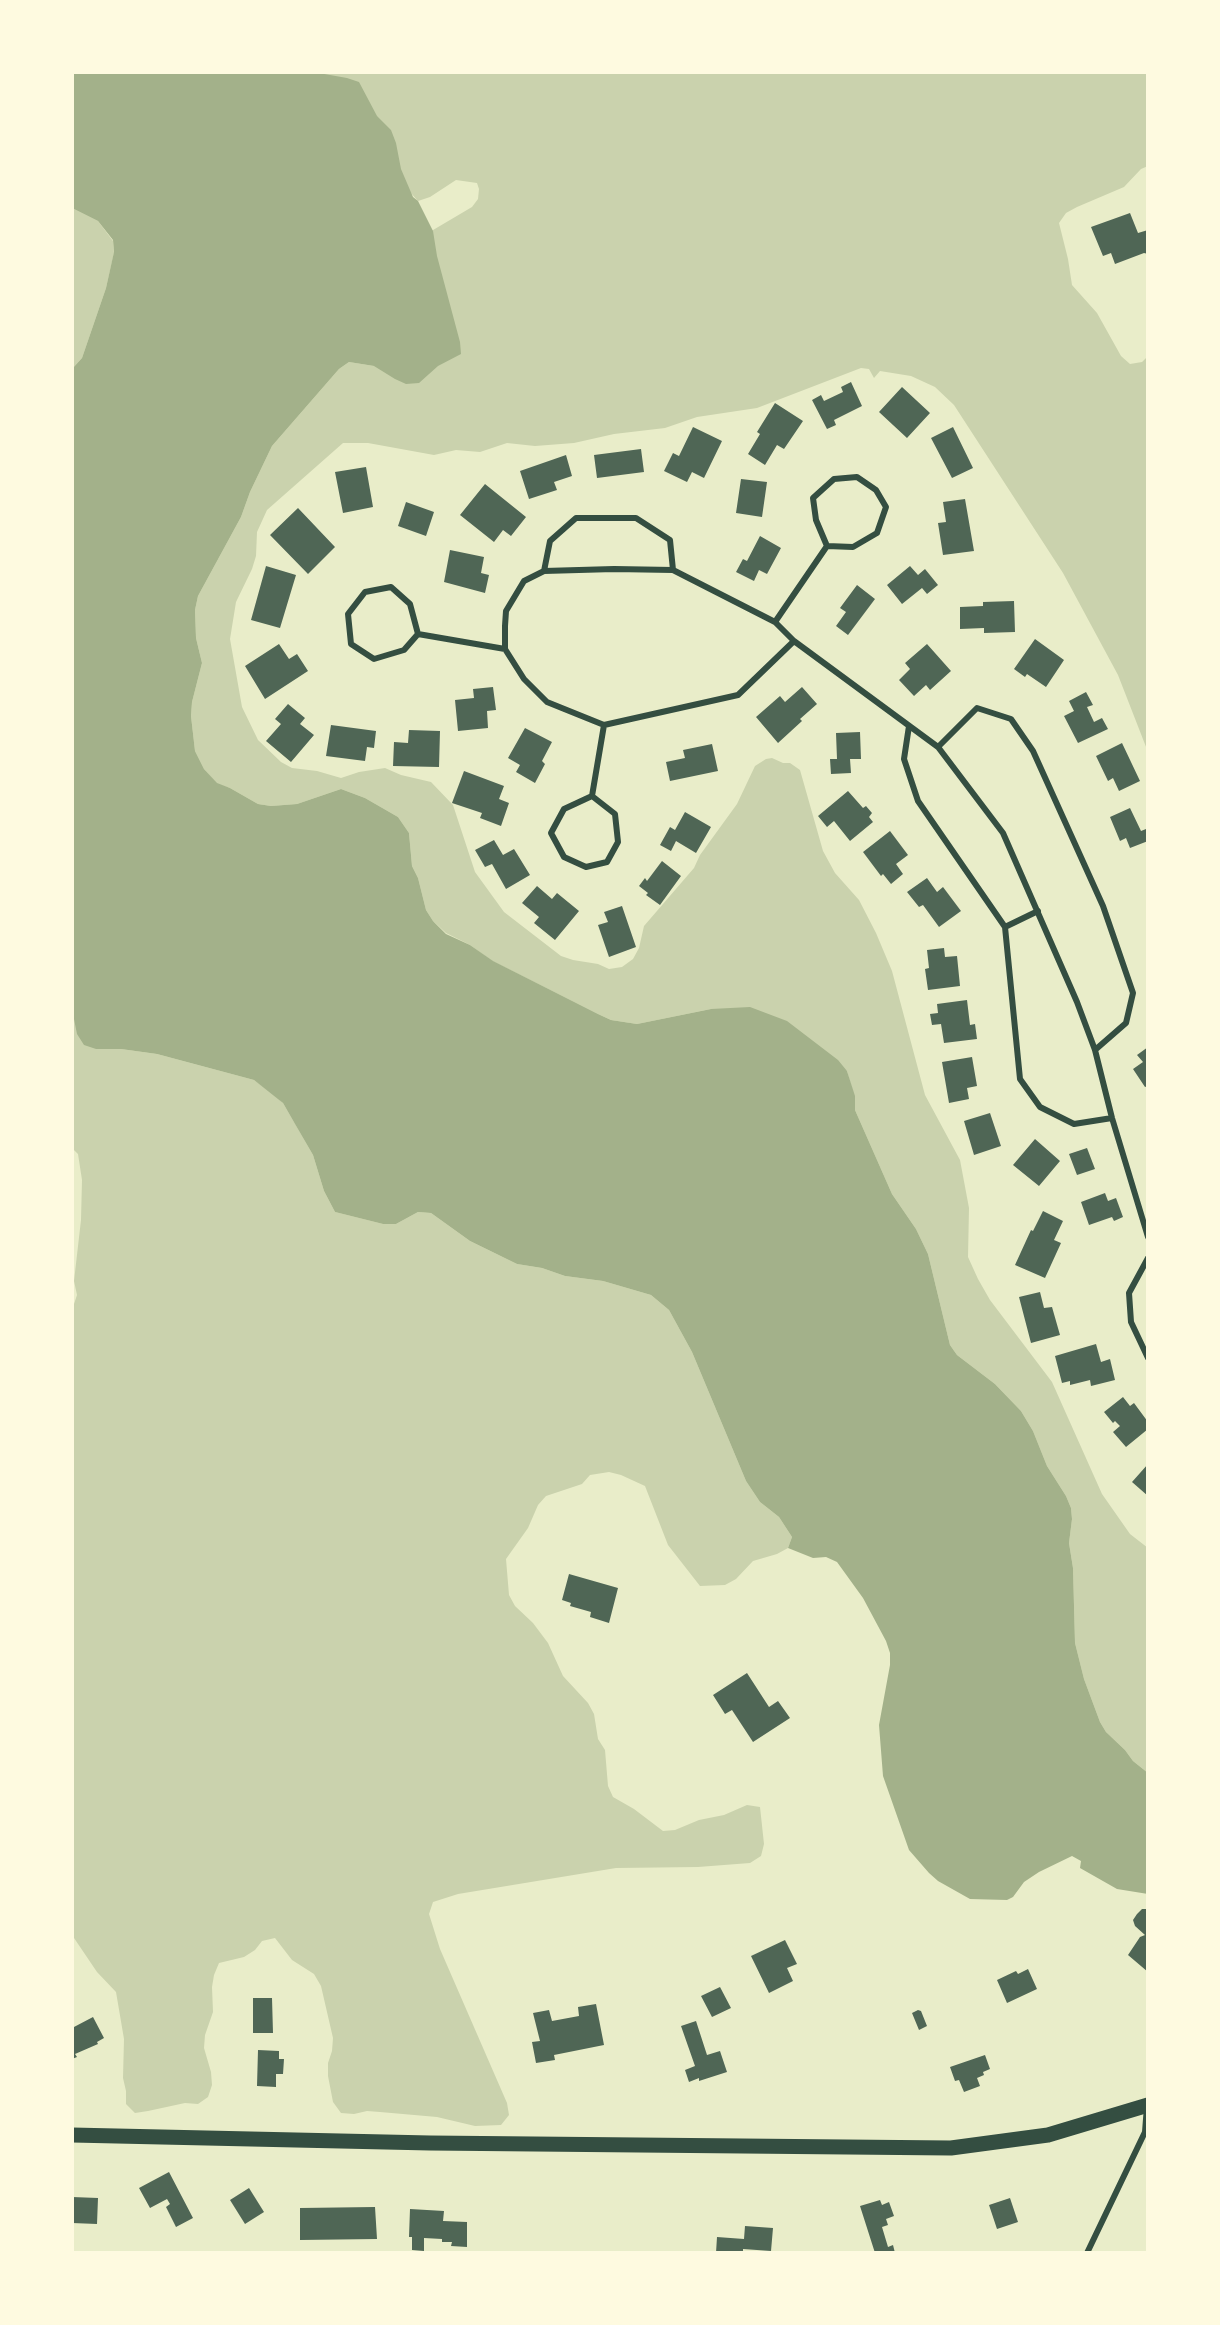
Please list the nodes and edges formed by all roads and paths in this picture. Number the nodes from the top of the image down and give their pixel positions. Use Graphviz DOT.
graph roads {
  1 [pos="827,546"];
  2 [pos="673,570"];
  3 [pos="544,571"];
  4 [pos="775,622"];
  5 [pos="418,633"];
  6 [pos="794,641"];
  7 [pos="506,649"];
  8 [pos="604,725"];
  9 [pos="909,726"];
  10 [pos="938,747"];
  11 [pos="592,796"];
  12 [pos="1038,911"];
  13 [pos="1005,927"];
  14 [pos="1095,1050"];
  15 [pos="1112,1118"];
  16 [pos="1148,1237"];
  17 [pos="1148,1258"];
  18 [pos="1148,1358"];
  19 [pos="1148,2106"];
  20 [pos="72,2135"];
  21 [pos="1087,2253"];
  1 -- 1 [label="street"];
  1 -- 4 [label="street"];
  2 -- 3 [label="street"];
  2 -- 3 [label="street"];
  2 -- 4 [label="street"];
  3 -- 7 [label="street"];
  4 -- 6 [label="street"];
  5 -- 5 [label="street"];
  5 -- 7 [label="street"];
  6 -- 8 [label="street"];
  6 -- 9 [label="street"];
  7 -- 8 [label="street"];
  8 -- 11 [label="street"];
  9 -- 10 [label="street"];
  9 -- 13 [label="street"];
  10 -- 12 [label="street"];
  10 -- 14 [label="street"];
  11 -- 11 [label="street"];
  12 -- 13 [label="street"];
  12 -- 14 [label="street"];
  13 -- 15 [label="street"];
  14 -- 15 [label="street"];
  15 -- 16 [label="street"];
  17 -- 18 [label="street"];
  19 -- 20 [label="main road"];
  19 -- 21 [label="street"];
}
